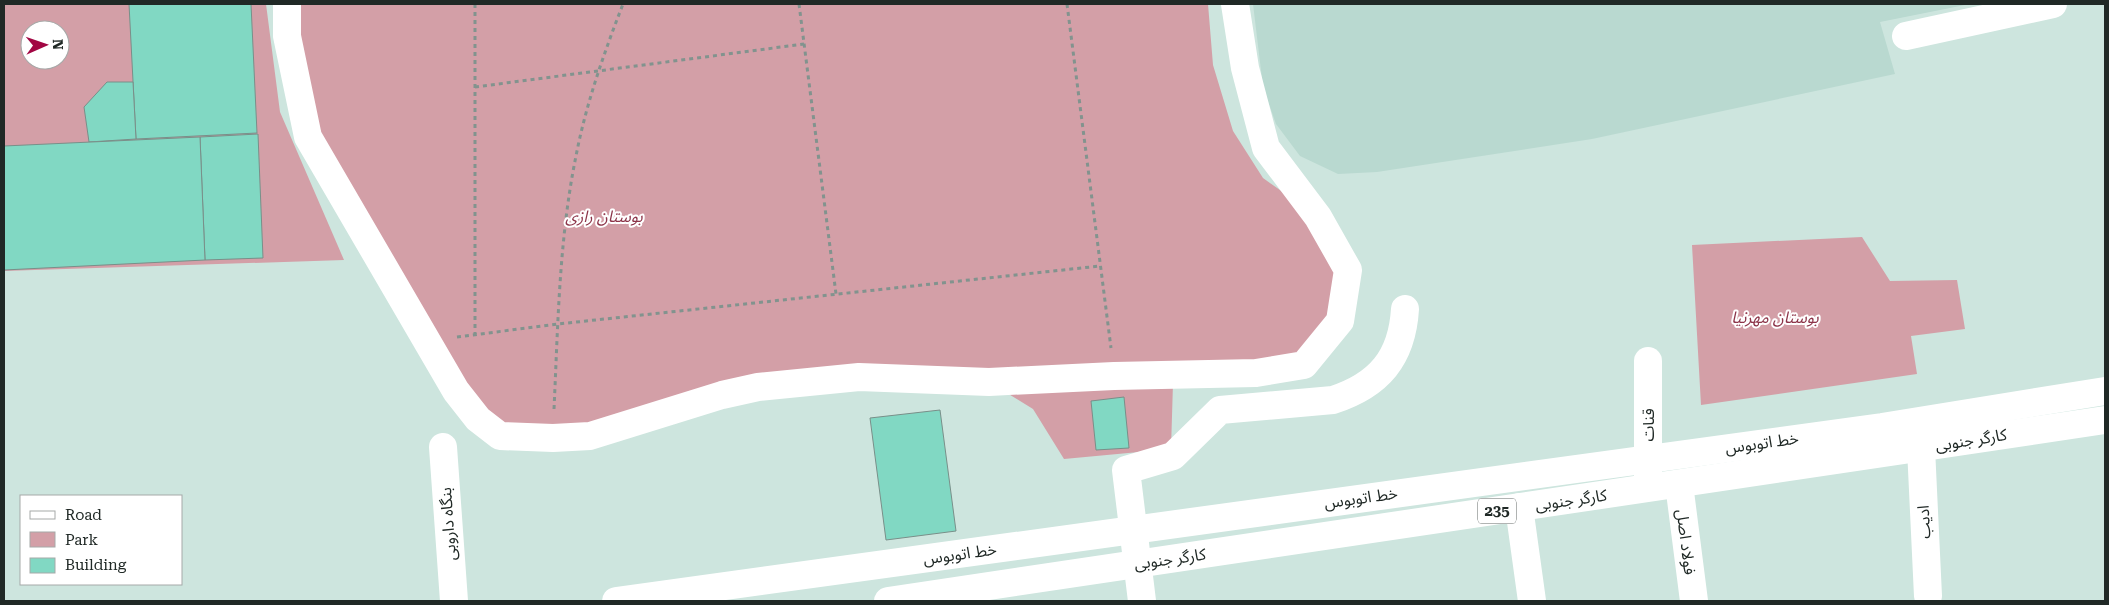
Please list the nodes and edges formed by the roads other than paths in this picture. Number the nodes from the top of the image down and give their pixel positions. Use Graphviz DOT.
graph roads {
  1 [pos="287,4"];
  2 [pos="1235,4"];
  3 [pos="2053,4"];
  4 [pos="1906,36"];
  5 [pos="1405,309"];
  6 [pos="1648,361"];
  7 [pos="2105,391"];
  8 [pos="2105,420"];
  9 [pos="443,447"];
  10 [pos="1921,448"];
  11 [pos="1679,484"];
  12 [pos="1648,488"];
  13 [pos="1519,507"];
  14 [pos="1138,564"];
  15 [pos="992,594"];
  16 [pos="1928,596"];
  17 [pos="454,601"];
  18 [pos="616,601"];
  19 [pos="888,601"];
  20 [pos="1142,601"];
  21 [pos="1532,601"];
  22 [pos="1694,601"];
  1 -- 2 [label="main road"];
  3 -- 4 [label="main road"];
  5 -- 14 [label="main road"];
  6 -- 12 [label="main road, قنات"];
  7 -- 18 [label="main road, خط اتوبوس"];
  8 -- 10 [label="main road, کارگر جنوبی / 235"];
  9 -- 17 [label="main road, بنگاه داروبی"];
  10 -- 11 [label="main road, کارگر جنوبی / 235"];
  10 -- 16 [label="main road, ادیب"];
  11 -- 12 [label="main road, کارگر جنوبی / 235"];
  11 -- 22 [label="main road, فولاد اصل"];
  12 -- 13 [label="main road, کارگر جنوبی / 235"];
  13 -- 14 [label="main road, کارگر جنوبی / 235"];
  13 -- 21 [label="main road"];
  14 -- 15 [label="main road, کارگر جنوبی / 235"];
  14 -- 20 [label="main road"];
  15 -- 19 [label="main road, کارگر جنوبی / 235"];
}
